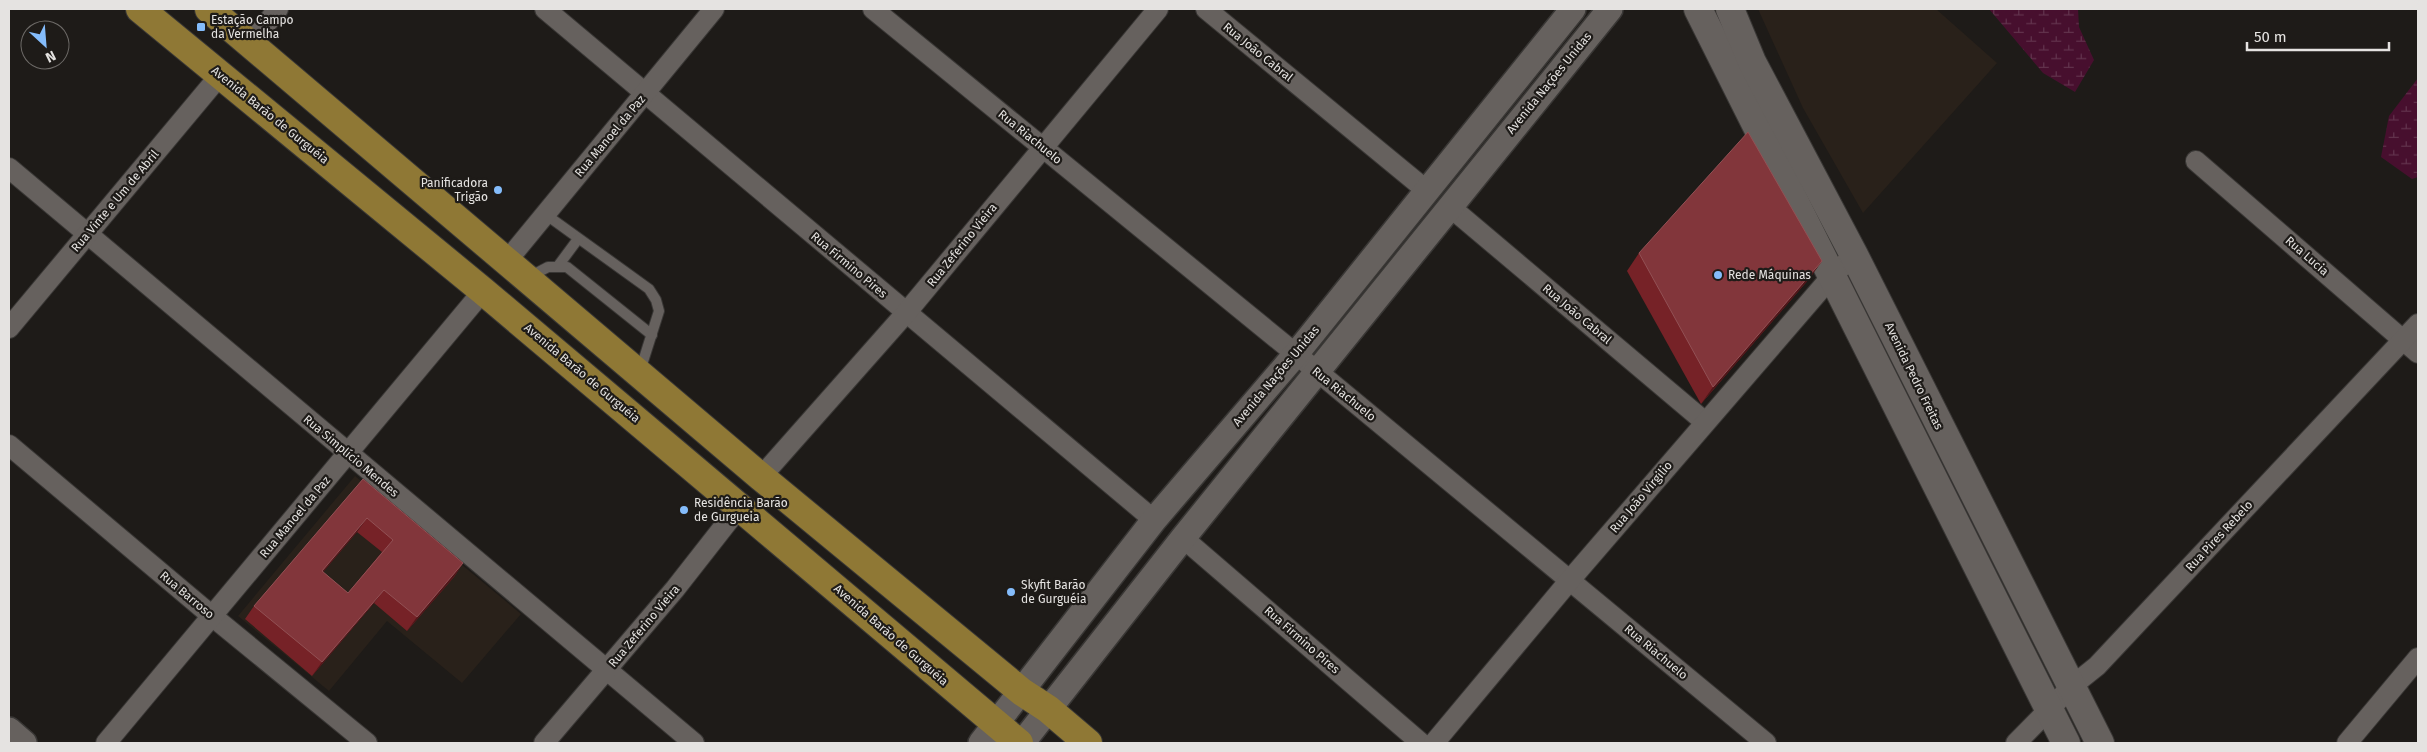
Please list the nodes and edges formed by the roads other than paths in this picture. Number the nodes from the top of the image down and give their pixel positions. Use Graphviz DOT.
graph roads {
  1 [pos="140,9"];
  2 [pos="209,9"];
  3 [pos="278,9"];
  4 [pos="545,9"];
  5 [pos="714,9"];
  6 [pos="873,9"];
  7 [pos="1158,9"];
  8 [pos="1206,9"];
  9 [pos="1573,9"];
  10 [pos="1610,9"];
  11 [pos="1698,9"];
  12 [pos="1730,9"];
  13 [pos="251,43"];
  14 [pos="221,74"];
  15 [pos="646,92"];
  16 [pos="1042,147"];
  17 [pos="2196,161"];
  18 [pos="9,168"];
  19 [pos="1426,190"];
  20 [pos="1449,206"];
  21 [pos="545,214"];
  22 [pos="87,234"];
  23 [pos="578,239"];
  24 [pos="1854,256"];
  25 [pos="558,266"];
  26 [pos="515,270"];
  27 [pos="1832,276"];
  28 [pos="483,291"];
  29 [pos="906,313"];
  30 [pos="2418,324"];
  31 [pos="9,328"];
  32 [pos="652,335"];
  33 [pos="2411,346"];
  34 [pos="1296,354"];
  35 [pos="1318,372"];
  36 [pos="639,374"];
  37 [pos="1705,422"];
  38 [pos="9,445"];
  39 [pos="347,454"];
  40 [pos="761,477"];
  41 [pos="740,506"];
  42 [pos="1154,520"];
  43 [pos="1183,538"];
  44 [pos="1570,580"];
  45 [pos="212,616"];
  46 [pos="2418,658"];
  47 [pos="606,671"];
  48 [pos="2072,686"];
  49 [pos="1022,692"];
  50 [pos="1048,710"];
  51 [pos="2048,710"];
  52 [pos="9,730"];
  53 [pos="989,734"];
  54 [pos="24,743"];
  55 [pos="106,743"];
  56 [pos="367,743"];
  57 [pos="544,743"];
  58 [pos="694,743"];
  59 [pos="1021,743"];
  60 [pos="1088,743"];
  61 [pos="1420,743"];
  62 [pos="1434,743"];
  63 [pos="1766,743"];
  64 [pos="2016,743"];
  65 [pos="2066,743"];
  66 [pos="2100,743"];
  67 [pos="2348,743"];
  1 -- 14 [label="main road, Avenida Barão de Gurguéia"];
  2 -- 13 [label="main road"];
  3 -- 13 [label="street"];
  4 -- 15 [label="street, Rua Firmino Pires"];
  5 -- 15 [label="street, Rua Manoel da Paz"];
  6 -- 16 [label="street, Rua Riachuelo"];
  7 -- 16 [label="street, Rua Zeferino Vieira"];
  8 -- 19 [label="street, Rua João Cabral"];
  9 -- 19 [label="street, Avenida Nações Unidas"];
  10 -- 20 [label="street, Avenida Nações Unidas"];
  11 -- 27 [label="main road"];
  12 -- 24 [label="main road, Avenida Pedro Freitas"];
  13 -- 26 [label="main road"];
  14 -- 22 [label="street, Rua Vinte e Um de Abril"];
  14 -- 28 [label="main road, Avenida Barão de Gurguéia"];
  15 -- 21 [label="street, Rua Manoel da Paz"];
  15 -- 29 [label="street, Rua Firmino Pires"];
  16 -- 29 [label="street, Rua Zeferino Vieira"];
  16 -- 34 [label="street, Rua Riachuelo"];
  17 -- 33 [label="street, Rua Lucia"];
  18 -- 22 [label="street, Rua Simplício Mendes"];
  19 -- 34 [label="street, Avenida Nações Unidas"];
  20 -- 35 [label="street, Avenida Nações Unidas"];
  20 -- 37 [label="street, Rua João Cabral"];
  21 -- 23 [label="lane"];
  21 -- 26 [label="street, Rua Manoel da Paz"];
  22 -- 31 [label="street, Rua Vinte e Um de Abril"];
  22 -- 39 [label="street, Rua Simplício Mendes"];
  23 -- 25 [label="lane"];
  23 -- 32 [label="lane"];
  24 -- 27 [label="street, Rua João Virgilio"];
  24 -- 48 [label="main road, Avenida Pedro Freitas"];
  25 -- 26 [label="lane"];
  25 -- 32 [label="lane"];
  26 -- 36 [label="main road"];
  27 -- 37 [label="street, Rua João Virgilio"];
  27 -- 51 [label="main road"];
  28 -- 39 [label="street, Rua Manoel da Paz"];
  28 -- 41 [label="main road, Avenida Barão de Gurguéia"];
  29 -- 40 [label="street, Rua Zeferino Vieira"];
  29 -- 42 [label="street, Rua Firmino Pires"];
  30 -- 33 [label="street, Rua Pires Rebelo"];
  32 -- 36 [label="lane"];
  33 -- 48 [label="street, Rua Pires Rebelo"];
  34 -- 35 [label="street, Rua Riachuelo"];
  34 -- 42 [label="street, Avenida Nações Unidas"];
  35 -- 43 [label="street, Avenida Nações Unidas"];
  35 -- 44 [label="street, Rua Riachuelo"];
  36 -- 40 [label="main road"];
  37 -- 44 [label="street, Rua João Virgilio"];
  38 -- 45 [label="street, Rua Barroso"];
  39 -- 45 [label="street, Rua Manoel da Paz"];
  39 -- 47 [label="street, Rua Simplício Mendes"];
  40 -- 49 [label="main road"];
  41 -- 47 [label="street, Rua Zeferino Vieira"];
  41 -- 53 [label="main road, Avenida Barão de Gurguéia"];
  42 -- 49 [label="street, Avenida Nações Unidas"];
  43 -- 50 [label="street, Avenida Nações Unidas"];
  43 -- 61 [label="street, Rua Firmino Pires"];
  44 -- 62 [label="street, Rua João Virgilio"];
  44 -- 63 [label="street, Rua Riachuelo"];
  45 -- 55 [label="street, Rua Manoel da Paz"];
  45 -- 56 [label="street, Rua Barroso"];
  46 -- 67 [label="street"];
  47 -- 57 [label="street, Rua Zeferino Vieira"];
  47 -- 58 [label="street, Rua Simplício Mendes"];
  48 -- 51 [label="street, Rua Pires Rebelo"];
  48 -- 66 [label="main road, Avenida Pedro Freitas"];
  49 -- 50 [label="main road"];
  49 -- 53 [label="street, Avenida Nações Unidas"];
  50 -- 59 [label="street, Avenida Nações Unidas"];
  50 -- 60 [label="main road"];
  51 -- 64 [label="street, Rua Pires Rebelo"];
  51 -- 65 [label="main road"];
  52 -- 54 [label="street"];
  53 -- 59 [label="main road, Avenida Barão de Gurguéia"];
}
